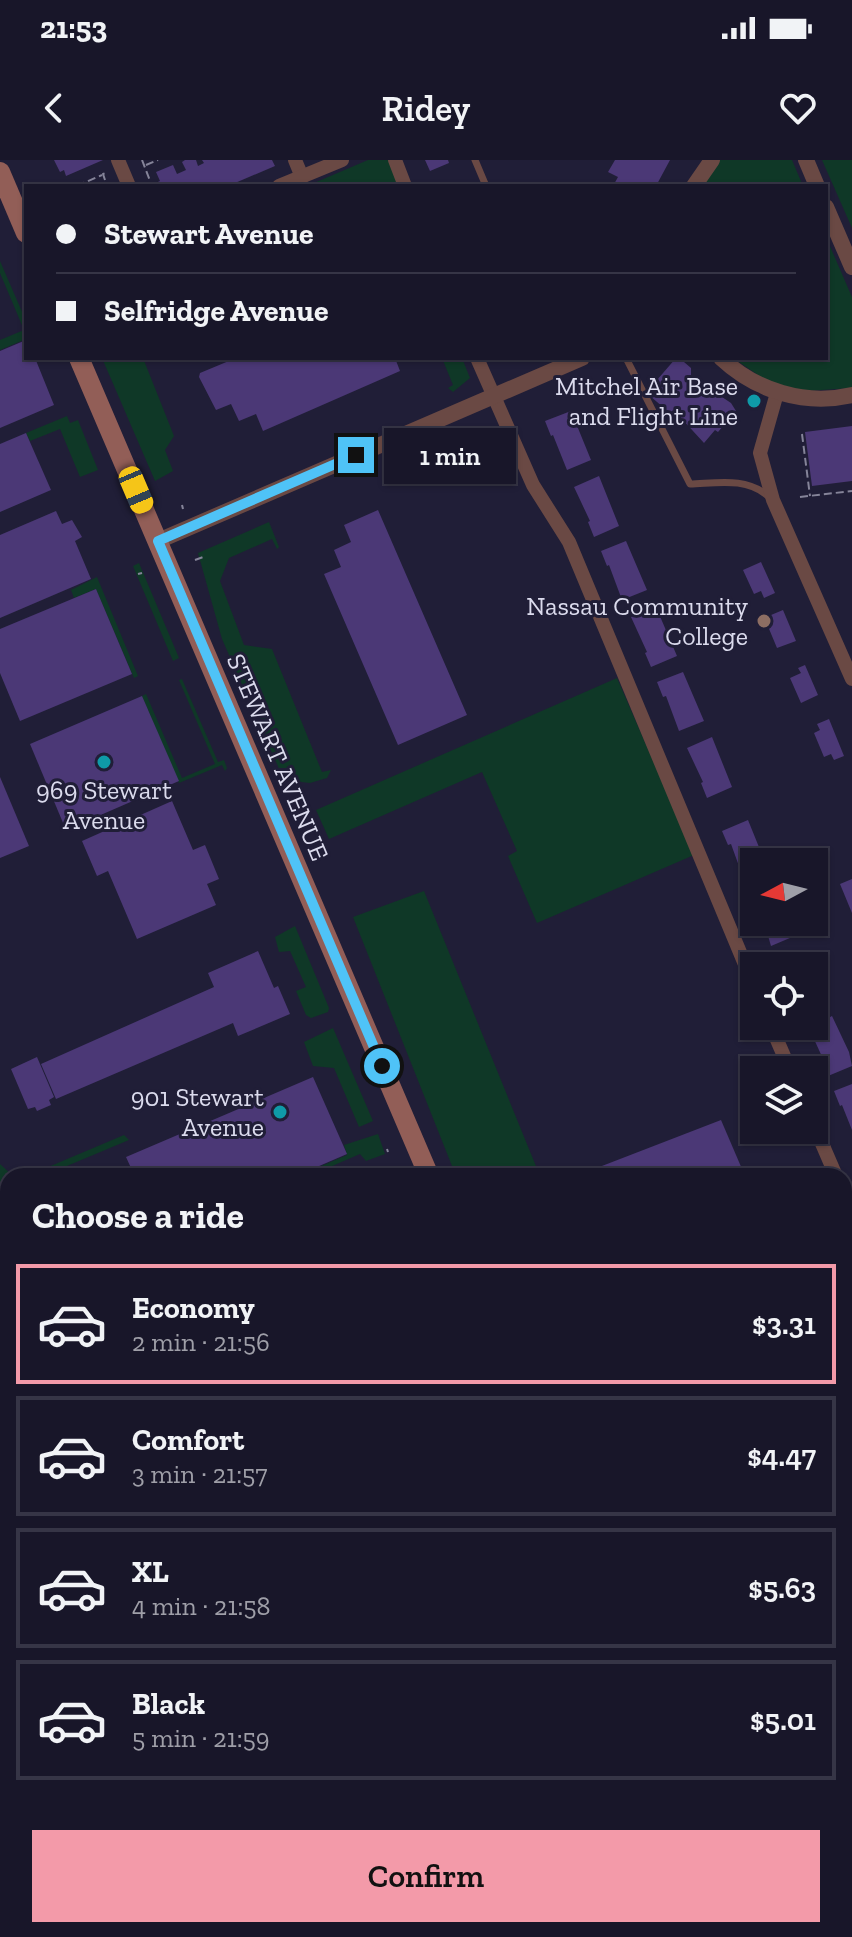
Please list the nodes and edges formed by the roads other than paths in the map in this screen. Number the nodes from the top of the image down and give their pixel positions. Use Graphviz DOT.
graph roads {
  1 [pos="118,160"];
  2 [pos="295,160"];
  3 [pos="342,160"];
  4 [pos="395,160"];
  5 [pos="475,160"];
  6 [pos="712,160"];
  7 [pos="806,160"];
  8 [pos="0,172"];
  9 [pos="302,177"];
  10 [pos="128,184"];
  11 [pos="284,184"];
  12 [pos="404,184"];
  13 [pos="485,184"];
  14 [pos="695,184"];
  15 [pos="816,184"];
  16 [pos="828,212"];
  17 [pos="24,228"];
  18 [pos="852,267"];
  19 [pos="80,360"];
  20 [pos="478,360"];
  21 [pos="577,360"];
  22 [pos="627,360"];
  23 [pos="724,360"];
  24 [pos="777,393"];
  25 [pos="852,395"];
  26 [pos="493,396"];
  27 [pos="773,500"];
  28 [pos="158,541"];
  29 [pos="852,679"];
  30 [pos="740,952"];
  31 [pos="822,1144"];
  32 [pos="426,1168"];
  33 [pos="833,1168"];
  1 -- 10 [label="street"];
  2 -- 9 [label="street"];
  3 -- 9 [label="street"];
  4 -- 12 [label="street"];
  5 -- 13 [label="lane"];
  6 -- 14 [label="street"];
  7 -- 15 [label="street"];
  8 -- 17 [label="main road"];
  9 -- 11 [label="street"];
  16 -- 18 [label="street"];
  19 -- 28 [label="main road, STEWART AVENUE"];
  20 -- 26 [label="street"];
  21 -- 26 [label="street"];
  22 -- 27 [label="lane"];
  23 -- 24 [label="street"];
  24 -- 25 [label="street"];
  24 -- 27 [label="street"];
  26 -- 28 [label="street"];
  26 -- 30 [label="street"];
  27 -- 29 [label="street"];
  28 -- 32 [label="main road, STEWART AVENUE"];
  31 -- 33 [label="street"];
}
